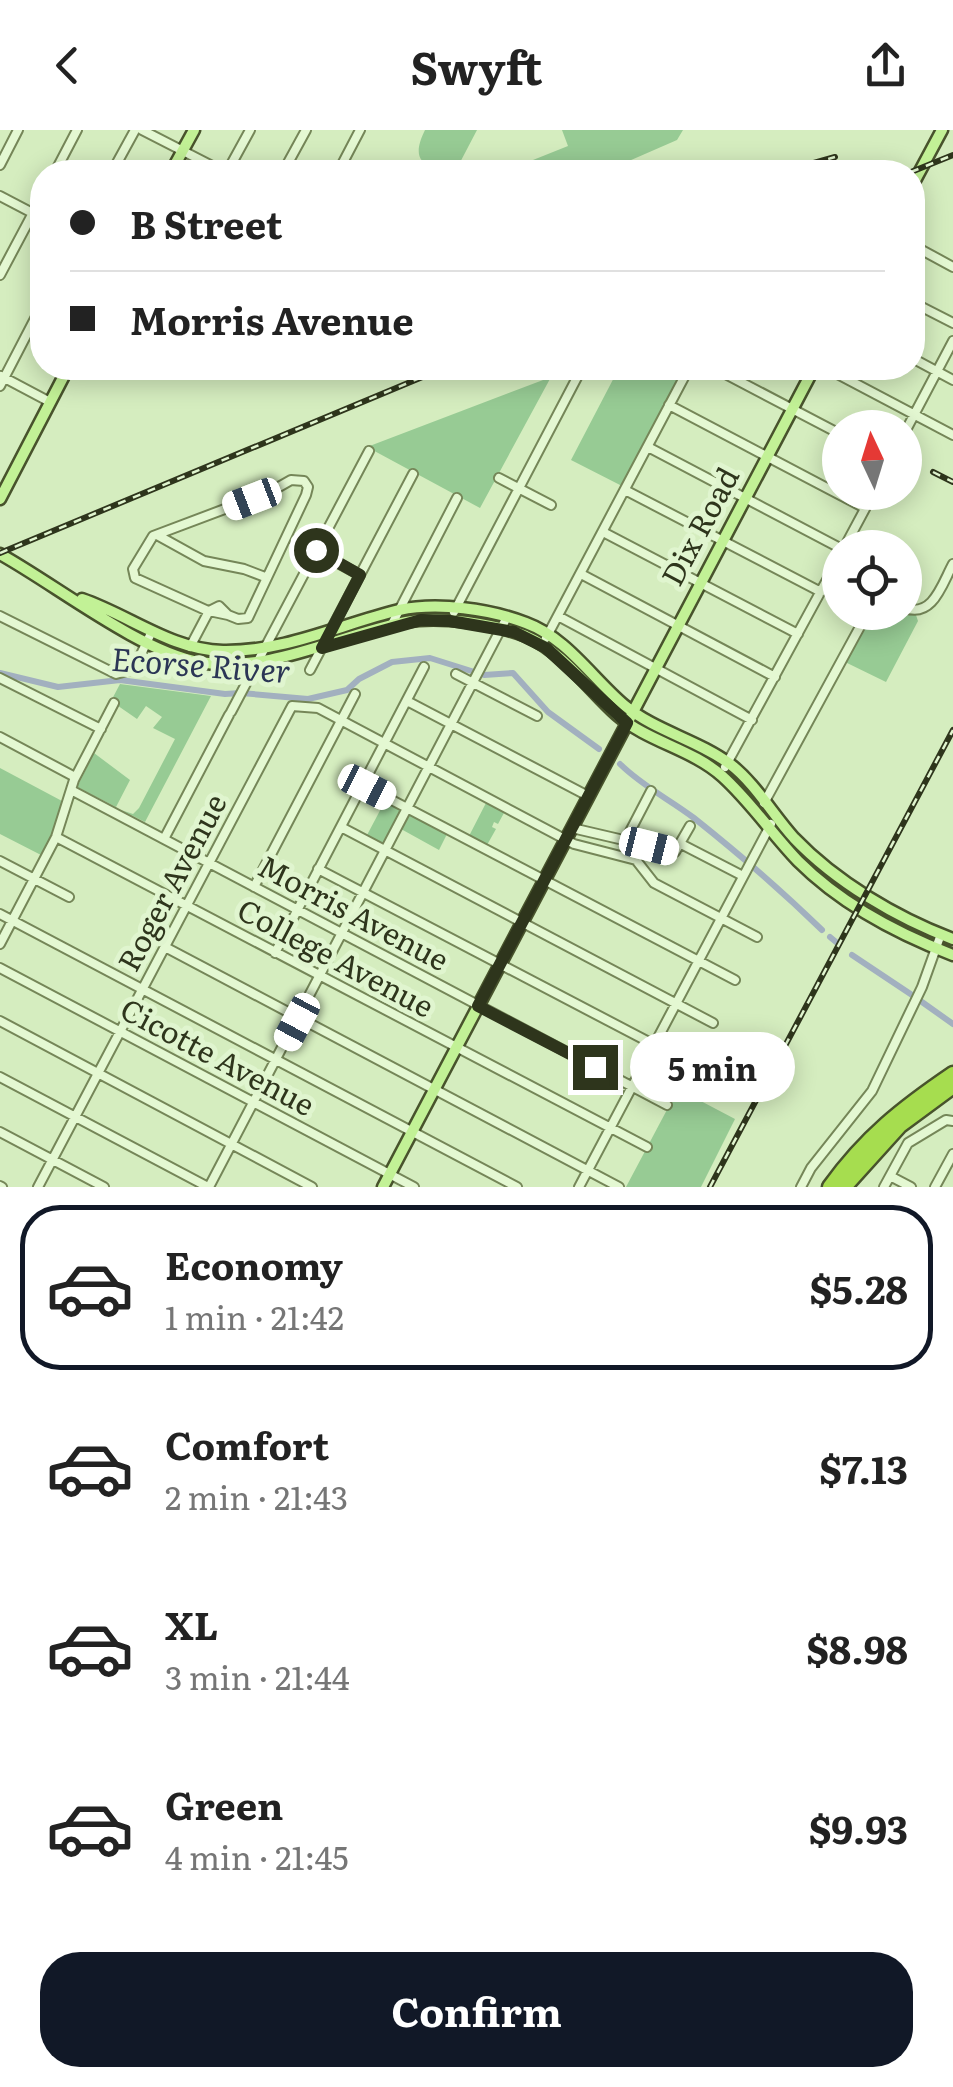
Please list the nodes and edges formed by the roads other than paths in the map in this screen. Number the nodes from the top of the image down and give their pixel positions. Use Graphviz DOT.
graph roads {
  1 [pos="18,130"];
  2 [pos="77,130"];
  3 [pos="138,130"];
  4 [pos="194,130"];
  5 [pos="250,130"];
  6 [pos="306,130"];
  7 [pos="360,130"];
  8 [pos="942,130"];
  9 [pos="183,151"];
  10 [pos="61,160"];
  11 [pos="119,160"];
  12 [pos="178,160"];
  13 [pos="201,160"];
  14 [pos="233,160"];
  15 [pos="290,160"];
  16 [pos="344,160"];
  17 [pos="925,162"];
  18 [pos="0,165"];
  19 [pos="0,196"];
  20 [pos="30,211"];
  21 [pos="30,219"];
  22 [pos="925,252"];
  23 [pos="953,266"];
  24 [pos="0,276"];
  25 [pos="925,309"];
  26 [pos="953,323"];
  27 [pos="30,327"];
  28 [pos="953,341"];
  29 [pos="925,365"];
  30 [pos="937,371"];
  31 [pos="1,380"];
  32 [pos="62,380"];
  33 [pos="576,380"];
  34 [pos="683,380"];
  35 [pos="737,380"];
  36 [pos="808,380"];
  37 [pos="849,380"];
  38 [pos="953,380"];
  39 [pos="50,402"];
  40 [pos="670,405"];
  41 [pos="792,409"];
  42 [pos="906,410"];
  43 [pos="916,410"];
  44 [pos="922,418"];
  45 [pos="822,425"];
  46 [pos="953,435"];
  47 [pos="648,447"];
  48 [pos="369,450"];
  49 [pos="767,456"];
  50 [pos="413,474"];
  51 [pos="499,478"];
  52 [pos="822,485"];
  53 [pos="518,488"];
  54 [pos="625,490"];
  55 [pos="0,498"];
  56 [pos="457,498"];
  57 [pos="745,498"];
  58 [pos="550,505"];
  59 [pos="603,532"];
  60 [pos="157,535"];
  61 [pos="295,540"];
  62 [pos="722,541"];
  63 [pos="822,541"];
  64 [pos="316,550"];
  65 [pos="3,559"];
  66 [pos="953,564"];
  67 [pos="580,574"];
  68 [pos="360,575"];
  69 [pos="265,577"];
  70 [pos="700,583"];
  71 [pos="821,592"];
  72 [pos="922,609"];
  73 [pos="399,610"];
  74 [pos="211,612"];
  75 [pos="453,615"];
  76 [pos="0,616"];
  77 [pos="558,616"];
  78 [pos="507,618"];
  79 [pos="677,625"];
  80 [pos="392,626"];
  81 [pos="502,630"];
  82 [pos="858,630"];
  83 [pos="330,633"];
  84 [pos="548,634"];
  85 [pos="798,634"];
  86 [pos="150,636"];
  87 [pos="542,645"];
  88 [pos="267,646"];
  89 [pos="193,647"];
  90 [pos="322,648"];
  91 [pos="259,660"];
  92 [pos="424,668"];
  93 [pos="654,668"];
  94 [pos="310,670"];
  95 [pos="456,674"];
  96 [pos="479,675"];
  97 [pos="775,677"];
  98 [pos="0,678"];
  99 [pos="354,694"];
  100 [pos="407,701"];
  101 [pos="114,703"];
  102 [pos="615,704"];
  103 [pos="633,711"];
  104 [pos="537,716"];
  105 [pos="341,720"];
  106 [pos="752,720"];
  107 [pos="627,723"];
  108 [pos="651,723"];
  109 [pos="453,725"];
  110 [pos="101,728"];
  111 [pos="645,734"];
  112 [pos="0,737"];
  113 [pos="385,743"];
  114 [pos="677,744"];
  115 [pos="728,763"];
  116 [pos="431,767"];
  117 [pos="720,774"];
  118 [pos="76,777"];
  119 [pos="363,785"];
  120 [pos="70,790"];
  121 [pos="652,792"];
  122 [pos="588,796"];
  123 [pos="764,803"];
  124 [pos="409,809"];
  125 [pos="775,816"];
  126 [pos="690,826"];
  127 [pos="341,827"];
  128 [pos="769,828"];
  129 [pos="569,833"];
  130 [pos="56,837"];
  131 [pos="164,839"];
  132 [pos="626,841"];
  133 [pos="794,846"];
  134 [pos="678,848"];
  135 [pos="387,850"];
  136 [pos="0,861"];
  137 [pos="208,863"];
  138 [pos="318,869"];
  139 [pos="747,869"];
  140 [pos="34,879"];
  141 [pos="545,879"];
  142 [pos="254,887"];
  143 [pos="365,893"];
  144 [pos="69,897"];
  145 [pos="186,906"];
  146 [pos="297,910"];
  147 [pos="0,914"];
  148 [pos="721,919"];
  149 [pos="12,920"];
  150 [pos="522,922"];
  151 [pos="941,934"];
  152 [pos="343,935"];
  153 [pos="758,937"];
  154 [pos="953,939"];
  155 [pos="0,944"];
  156 [pos="165,947"];
  157 [pos="937,949"];
  158 [pos="275,953"];
  159 [pos="953,955"];
  160 [pos="699,961"];
  161 [pos="500,964"];
  162 [pos="0,968"];
  163 [pos="320,977"];
  164 [pos="735,980"];
  165 [pos="142,989"];
  166 [pos="676,1003"];
  167 [pos="478,1006"];
  168 [pos="298,1019"];
  169 [pos="0,1021"];
  170 [pos="712,1022"];
  171 [pos="120,1032"];
  172 [pos="654,1045"];
  173 [pos="456,1048"];
  174 [pos="276,1061"];
  175 [pos="691,1064"];
  176 [pos="953,1064"];
  177 [pos="98,1073"];
  178 [pos="953,1074"];
  179 [pos="0,1077"];
  180 [pos="953,1086"];
  181 [pos="632,1087"];
  182 [pos="434,1090"];
  183 [pos="953,1097"];
  184 [pos="254,1103"];
  185 [pos="667,1106"];
  186 [pos="896,1114"];
  187 [pos="75,1117"];
  188 [pos="951,1120"];
  189 [pos="610,1128"];
  190 [pos="412,1131"];
  191 [pos="0,1132"];
  192 [pos="232,1144"];
  193 [pos="646,1148"];
  194 [pos="953,1155"];
  195 [pos="52,1160"];
  196 [pos="588,1170"];
  197 [pos="854,1173"];
  198 [pos="389,1174"];
  199 [pos="890,1176"];
  200 [pos="38,1187"];
  201 [pos="104,1187"];
  202 [pos="209,1187"];
  203 [pos="312,1187"];
  204 [pos="383,1187"];
  205 [pos="414,1187"];
  206 [pos="517,1187"];
  207 [pos="580,1187"];
  208 [pos="619,1187"];
  209 [pos="801,1187"];
  210 [pos="830,1187"];
  211 [pos="844,1187"];
  212 [pos="884,1187"];
  213 [pos="911,1187"];
  214 [pos="936,1187"];
  1 -- 18 [label="street"];
  2 -- 10 [label="street"];
  3 -- 9 [label="street"];
  3 -- 11 [label="street"];
  4 -- 9 [label="main road"];
  5 -- 14 [label="street"];
  6 -- 15 [label="street"];
  7 -- 16 [label="street"];
  8 -- 17 [label="main road"];
  9 -- 12 [label="main road"];
  9 -- 13 [label="street"];
  19 -- 20 [label="street"];
  21 -- 24 [label="street"];
  22 -- 23 [label="street"];
  25 -- 26 [label="street"];
  27 -- 31 [label="street"];
  28 -- 30 [label="street"];
  29 -- 30 [label="street"];
  30 -- 38 [label="street"];
  30 -- 43 [label="street"];
  31 -- 39 [label="street"];
  32 -- 39 [label="main road"];
  33 -- 53 [label="street"];
  34 -- 40 [label="street"];
  35 -- 41 [label="street"];
  36 -- 41 [label="main road, Dix Road"];
  37 -- 42 [label="street"];
  39 -- 55 [label="main road"];
  40 -- 47 [label="street"];
  40 -- 49 [label="street"];
  41 -- 45 [label="street"];
  41 -- 49 [label="main road, Dix Road"];
  44 -- 46 [label="street"];
  47 -- 54 [label="street"];
  47 -- 57 [label="street"];
  48 -- 64 [label="street"];
  49 -- 52 [label="street"];
  49 -- 57 [label="main road, Dix Road"];
  50 -- 68 [label="street"];
  51 -- 53 [label="street"];
  53 -- 58 [label="street"];
  53 -- 75 [label="street"];
  54 -- 59 [label="street"];
  54 -- 62 [label="street"];
  56 -- 73 [label="street"];
  57 -- 62 [label="main road, Dix Road"];
  57 -- 63 [label="street"];
  59 -- 67 [label="street"];
  59 -- 70 [label="street"];
  60 -- 69 [label="street"];
  60 -- 69 [label="street"];
  60 -- 74 [label="street"];
  61 -- 64 [label="street"];
  62 -- 70 [label="main road, Dix Road"];
  62 -- 71 [label="street"];
  64 -- 68 [label="street"];
  64 -- 88 [label="street"];
  65 -- 86 [label="main road"];
  66 -- 72 [label="street"];
  67 -- 77 [label="street"];
  67 -- 79 [label="street"];
  68 -- 83 [label="street"];
  69 -- 74 [label="street"];
  70 -- 79 [label="main road, Dix Road"];
  70 -- 85 [label="street"];
  71 -- 85 [label="street"];
  73 -- 75 [label="main road"];
  73 -- 80 [label="street"];
  73 -- 83 [label="main road"];
  74 -- 89 [label="street"];
  75 -- 78 [label="main road"];
  75 -- 80 [label="main road"];
  75 -- 81 [label="main road"];
  76 -- 86 [label="street"];
  77 -- 84 [label="street"];
  77 -- 93 [label="street"];
  78 -- 81 [label="street"];
  78 -- 84 [label="main road"];
  79 -- 93 [label="main road, Dix Road"];
  79 -- 97 [label="street"];
  80 -- 90 [label="main road"];
  81 -- 87 [label="main road"];
  81 -- 96 [label="street"];
  82 -- 123 [label="street"];
  83 -- 88 [label="main road"];
  83 -- 90 [label="street"];
  84 -- 87 [label="street"];
  84 -- 102 [label="main road"];
  85 -- 97 [label="street"];
  86 -- 89 [label="main road"];
  86 -- 91 [label="main road"];
  87 -- 102 [label="main road"];
  88 -- 89 [label="main road"];
  88 -- 91 [label="street"];
  90 -- 91 [label="main road"];
  90 -- 94 [label="street"];
  91 -- 131 [label="street"];
  92 -- 100 [label="street"];
  93 -- 103 [label="main road, Dix Road"];
  93 -- 106 [label="street"];
  95 -- 96 [label="street"];
  96 -- 104 [label="street"];
  96 -- 109 [label="street"];
  97 -- 106 [label="street"];
  98 -- 110 [label="street"];
  99 -- 105 [label="street"];
  100 -- 109 [label="street"];
  100 -- 113 [label="street"];
  101 -- 110 [label="street"];
  102 -- 103 [label="main road"];
  102 -- 107 [label="main road"];
  103 -- 107 [label="main road, Dix Road"];
  103 -- 108 [label="main road"];
  105 -- 113 [label="street"];
  105 -- 137 [label="street, Roger Avenue"];
  105 -- 142 [label="street"];
  106 -- 115 [label="street"];
  107 -- 111 [label="main road"];
  107 -- 122 [label="main road, Dix Road"];
  108 -- 111 [label="main road"];
  108 -- 114 [label="main road"];
  109 -- 116 [label="street"];
  109 -- 122 [label="street"];
  110 -- 118 [label="street"];
  111 -- 114 [label="main road"];
  112 -- 118 [label="street"];
  113 -- 116 [label="street"];
  113 -- 119 [label="street"];
  114 -- 115 [label="main road"];
  114 -- 117 [label="main road"];
  115 -- 117 [label="street"];
  115 -- 123 [label="main road"];
  116 -- 124 [label="street"];
  116 -- 129 [label="street"];
  117 -- 128 [label="main road"];
  118 -- 120 [label="street"];
  119 -- 124 [label="street"];
  119 -- 127 [label="street"];
  120 -- 130 [label="street"];
  120 -- 131 [label="street, Morris Avenue"];
  121 -- 132 [label="street"];
  122 -- 129 [label="main road, Dix Road"];
  123 -- 125 [label="main road"];
  124 -- 135 [label="street"];
  124 -- 141 [label="street"];
  125 -- 128 [label="street"];
  125 -- 133 [label="main road"];
  126 -- 134 [label="street"];
  127 -- 135 [label="street"];
  127 -- 138 [label="street"];
  128 -- 133 [label="main road"];
  128 -- 139 [label="street"];
  129 -- 132 [label="street"];
  129 -- 141 [label="main road, Dix Road"];
  129 -- 148 [label="street"];
  130 -- 140 [label="street"];
  130 -- 145 [label="street, College Avenue"];
  131 -- 137 [label="street, Morris Avenue"];
  132 -- 134 [label="street"];
  133 -- 151 [label="main road"];
  133 -- 157 [label="main road"];
  134 -- 139 [label="street"];
  135 -- 143 [label="street"];
  135 -- 150 [label="street"];
  136 -- 140 [label="street"];
  137 -- 142 [label="street, Morris Avenue"];
  137 -- 145 [label="street, Roger Avenue"];
  138 -- 143 [label="street"];
  138 -- 146 [label="street"];
  139 -- 148 [label="street"];
  140 -- 144 [label="street"];
  140 -- 149 [label="street"];
  141 -- 150 [label="main road, Dix Road"];
  141 -- 160 [label="street"];
  142 -- 146 [label="street, Morris Avenue"];
  143 -- 152 [label="street"];
  143 -- 161 [label="street"];
  145 -- 156 [label="street, Roger Avenue"];
  145 -- 158 [label="street, College Avenue"];
  146 -- 152 [label="street, Morris Avenue"];
  146 -- 158 [label="street"];
  147 -- 149 [label="street"];
  148 -- 153 [label="street"];
  148 -- 160 [label="street"];
  149 -- 155 [label="street"];
  149 -- 165 [label="street"];
  150 -- 161 [label="main road, Dix Road"];
  150 -- 166 [label="street"];
  151 -- 154 [label="main road"];
  151 -- 157 [label="street"];
  152 -- 163 [label="street"];
  152 -- 167 [label="street, Morris Avenue"];
  156 -- 165 [label="street, Roger Avenue"];
  156 -- 168 [label="street"];
  157 -- 159 [label="main road"];
  157 -- 209 [label="street"];
  158 -- 163 [label="street, College Avenue"];
  160 -- 164 [label="street"];
  160 -- 166 [label="street"];
  161 -- 167 [label="main road, Dix Road"];
  161 -- 172 [label="street"];
  162 -- 171 [label="street, Cicotte Avenue"];
  163 -- 168 [label="street"];
  163 -- 173 [label="street, College Avenue"];
  165 -- 171 [label="street, Roger Avenue"];
  165 -- 174 [label="street"];
  166 -- 170 [label="street"];
  166 -- 172 [label="street"];
  167 -- 173 [label="main road, Dix Road"];
  167 -- 181 [label="street, Morris Avenue"];
  168 -- 174 [label="street"];
  168 -- 182 [label="street"];
  169 -- 177 [label="street"];
  171 -- 177 [label="street, Roger Avenue"];
  171 -- 184 [label="street, Cicotte Avenue"];
  172 -- 175 [label="street"];
  172 -- 181 [label="street"];
  173 -- 182 [label="main road, Dix Road"];
  173 -- 189 [label="street, College Avenue"];
  174 -- 184 [label="street"];
  174 -- 190 [label="street"];
  176 -- 186 [label="highway"];
  177 -- 187 [label="street, Roger Avenue"];
  177 -- 192 [label="street"];
  178 -- 186 [label="highway"];
  179 -- 187 [label="street"];
  180 -- 197 [label="highway"];
  181 -- 185 [label="street, Morris Avenue"];
  181 -- 189 [label="street"];
  182 -- 190 [label="main road, Dix Road"];
  182 -- 196 [label="street"];
  183 -- 197 [label="highway"];
  184 -- 192 [label="street"];
  184 -- 198 [label="street, Cicotte Avenue"];
  186 -- 210 [label="highway"];
  187 -- 195 [label="street, Roger Avenue"];
  187 -- 202 [label="street"];
  188 -- 199 [label="street"];
  189 -- 193 [label="street, College Avenue"];
  189 -- 196 [label="street"];
  190 -- 198 [label="main road, Dix Road"];
  190 -- 206 [label="street"];
  191 -- 195 [label="street"];
  192 -- 202 [label="street"];
  192 -- 203 [label="street"];
  194 -- 214 [label="street"];
  195 -- 200 [label="street, Roger Avenue"];
  195 -- 201 [label="street"];
  196 -- 207 [label="street"];
  196 -- 208 [label="street"];
  197 -- 211 [label="highway"];
  198 -- 204 [label="main road, Dix Road"];
  198 -- 205 [label="street, Cicotte Avenue"];
  199 -- 212 [label="street"];
  199 -- 213 [label="street"];
}
